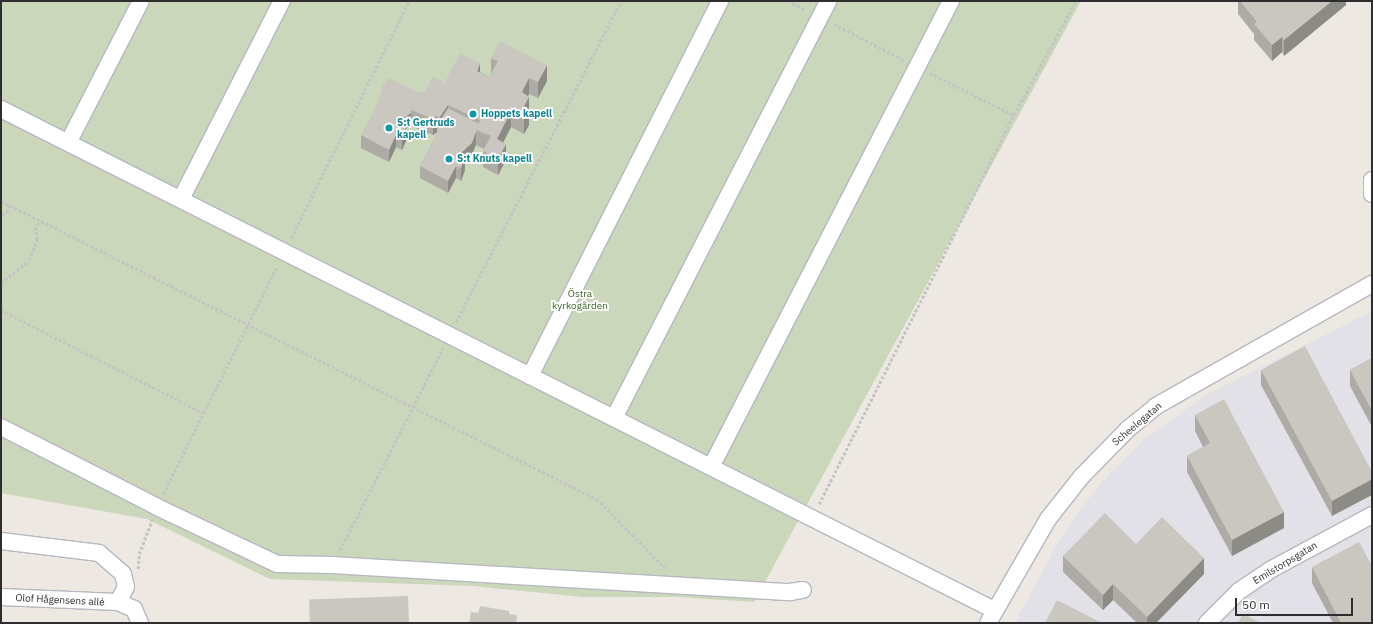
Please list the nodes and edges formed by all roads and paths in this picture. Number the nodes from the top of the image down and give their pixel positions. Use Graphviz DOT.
graph roads {
  1 [pos="141,1"];
  2 [pos="282,1"];
  3 [pos="409,1"];
  4 [pos="621,1"];
  5 [pos="720,1"];
  6 [pos="788,1"];
  7 [pos="828,1"];
  8 [pos="951,1"];
  9 [pos="1076,1"];
  10 [pos="820,17"];
  11 [pos="917,66"];
  12 [pos="1,109"];
  13 [pos="1014,115"];
  14 [pos="68,143"];
  15 [pos="1372,180"];
  16 [pos="1372,194"];
  17 [pos="180,199"];
  18 [pos="1,201"];
  19 [pos="10,205"];
  20 [pos="1,215"];
  21 [pos="39,220"];
  22 [pos="284,252"];
  23 [pos="1,283"];
  24 [pos="1372,284"];
  25 [pos="1,310"];
  26 [pos="248,324"];
  27 [pos="450,335"];
  28 [pos="530,376"];
  29 [pos="413,406"];
  30 [pos="204,413"];
  31 [pos="614,418"];
  32 [pos="1,427"];
  33 [pos="711,467"];
  34 [pos="157,507"];
  35 [pos="1372,515"];
  36 [pos="812,518"];
  37 [pos="1,542"];
  38 [pos="332,565"];
  39 [pos="138,575"];
  40 [pos="682,586"];
  41 [pos="804,590"];
  42 [pos="1,597"];
  43 [pos="118,602"];
  44 [pos="991,617"];
  45 [pos="140,623"];
  46 [pos="1207,623"];
  1 -- 14 [label="street"];
  2 -- 17 [label="street"];
  3 -- 22 [label="path"];
  4 -- 27 [label="path"];
  5 -- 28 [label="street"];
  6 -- 10 [label="path"];
  7 -- 10 [label="street"];
  8 -- 11 [label="street"];
  9 -- 13 [label="path"];
  10 -- 11 [label="path"];
  10 -- 31 [label="street"];
  11 -- 13 [label="path"];
  11 -- 33 [label="street"];
  12 -- 14 [label="street"];
  13 -- 36 [label="path"];
  14 -- 17 [label="street"];
  15 -- 16 [label="street"];
  17 -- 22 [label="street"];
  18 -- 19 [label="path"];
  19 -- 20 [label="path"];
  19 -- 21 [label="path"];
  21 -- 23 [label="path"];
  21 -- 26 [label="path"];
  22 -- 26 [label="path"];
  22 -- 27 [label="street"];
  24 -- 44 [label="street, Scheelegatan"];
  25 -- 30 [label="path"];
  26 -- 29 [label="path"];
  26 -- 30 [label="path"];
  27 -- 28 [label="street"];
  27 -- 29 [label="path"];
  28 -- 31 [label="street"];
  29 -- 38 [label="path"];
  29 -- 40 [label="path"];
  30 -- 34 [label="path"];
  31 -- 33 [label="street"];
  32 -- 34 [label="street"];
  33 -- 36 [label="street"];
  34 -- 38 [label="street"];
  34 -- 39 [label="path"];
  35 -- 46 [label="street, Emilstorpsgatan"];
  36 -- 44 [label="street"];
  37 -- 43 [label="street"];
  38 -- 40 [label="street"];
  40 -- 41 [label="street"];
  42 -- 43 [label="street, Olof Hågensens allé"];
  43 -- 45 [label="street"];
}
